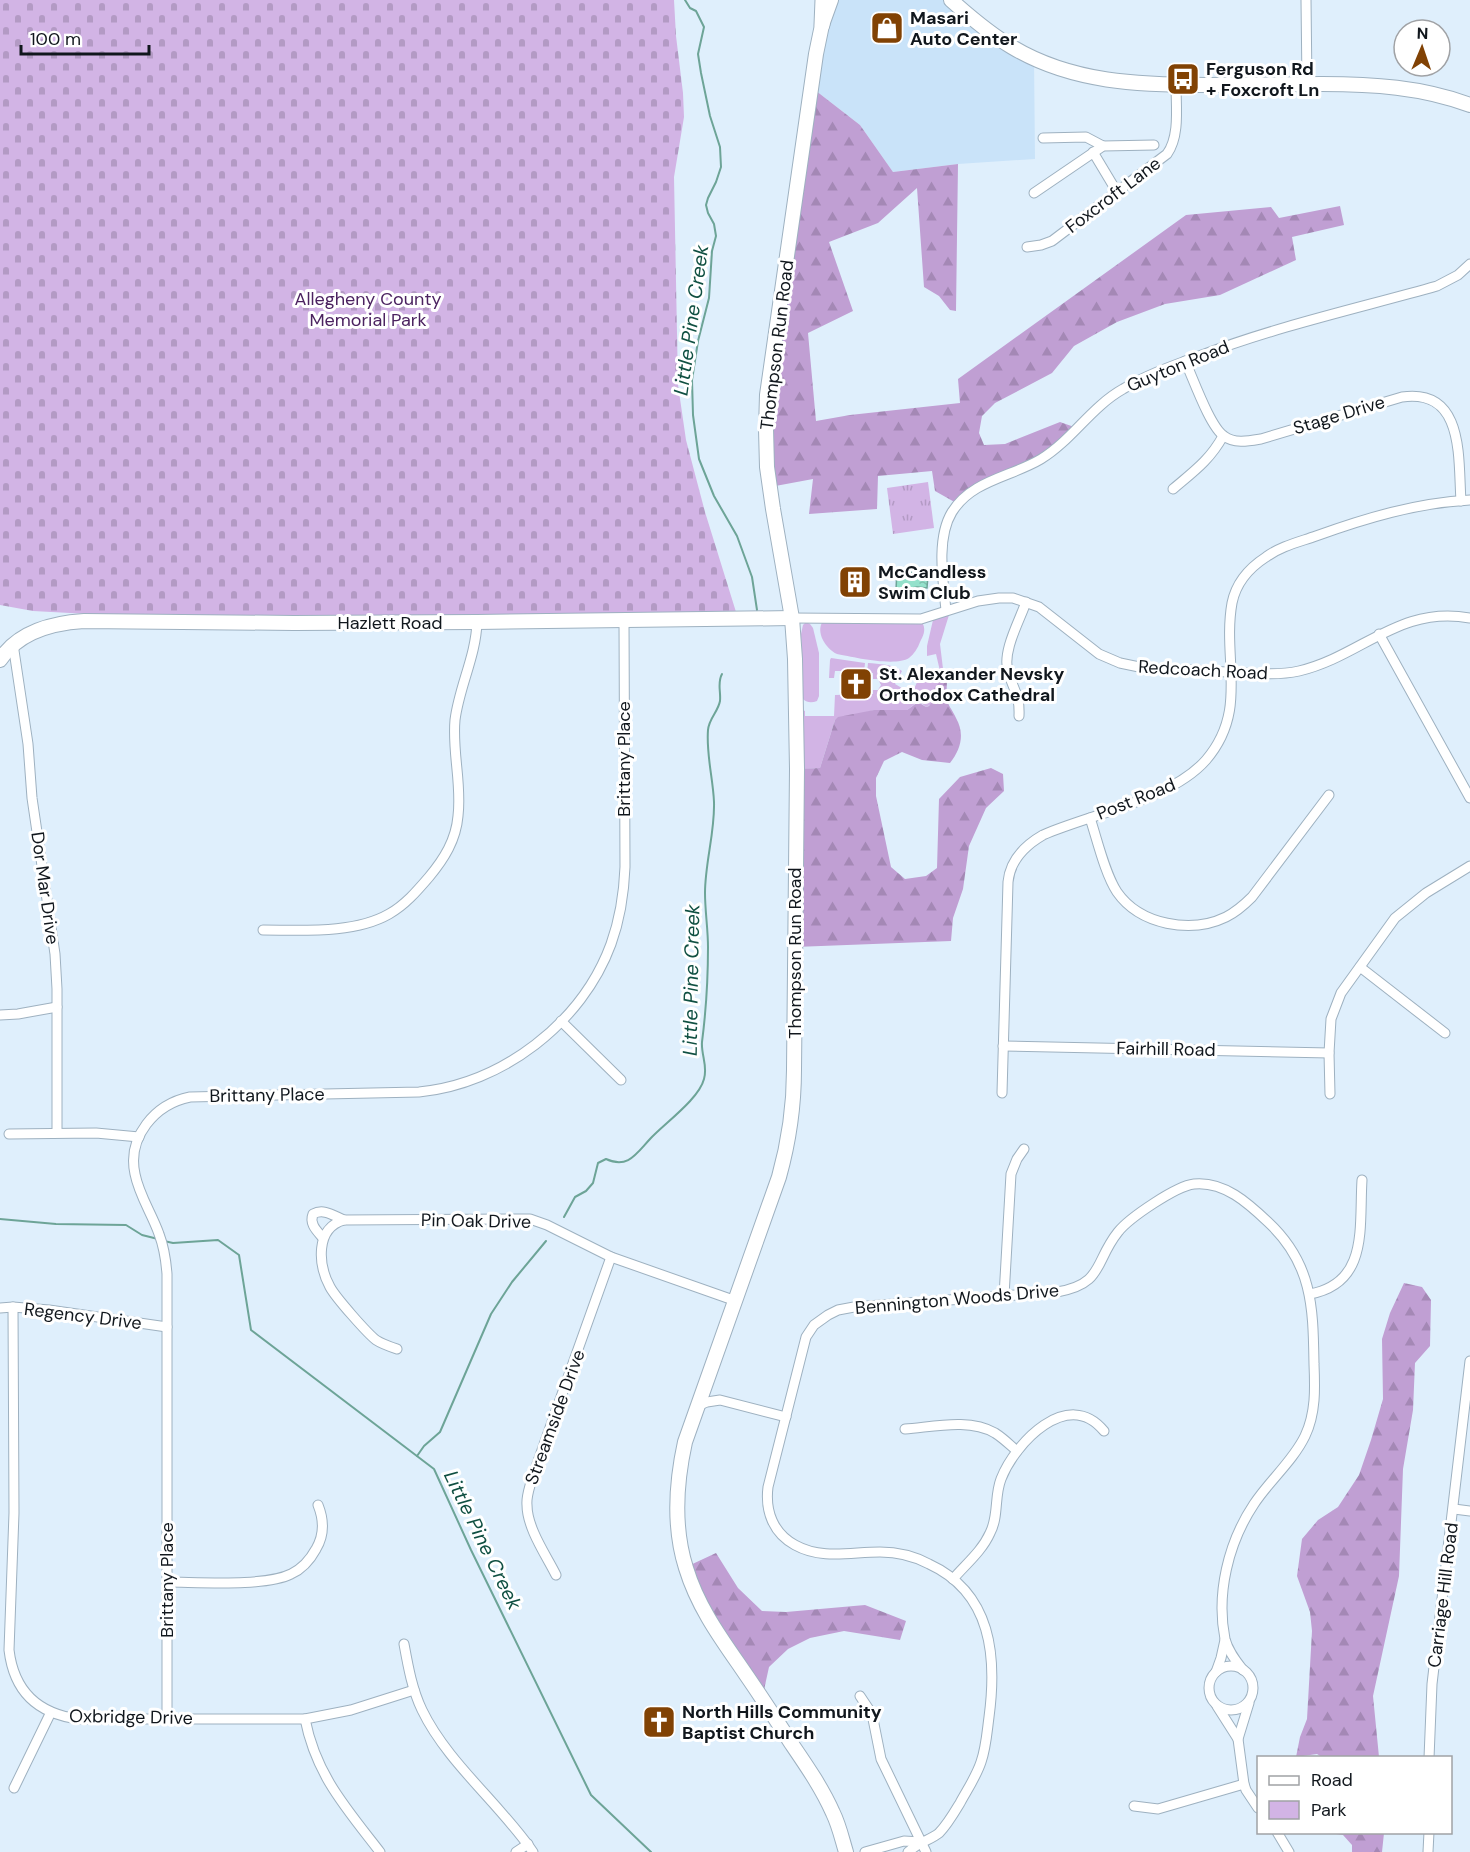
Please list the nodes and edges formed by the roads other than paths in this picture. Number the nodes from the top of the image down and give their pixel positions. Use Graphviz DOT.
graph roads {
  1 [pos="823,0"];
  2 [pos="831,0"];
  3 [pos="951,0"];
  4 [pos="1306,0"];
  5 [pos="822,25"];
  6 [pos="1307,84"];
  7 [pos="1176,85"];
  8 [pos="1470,105"];
  9 [pos="1043,138"];
  10 [pos="1154,145"];
  11 [pos="1103,146"];
  12 [pos="1093,152"];
  13 [pos="1117,192"];
  14 [pos="1035,193"];
  15 [pos="1027,247"];
  16 [pos="1470,264"];
  17 [pos="1185,361"];
  18 [pos="1223,436"];
  19 [pos="1173,489"];
  20 [pos="1465,501"];
  21 [pos="1026,602"];
  22 [pos="946,610"];
  23 [pos="792,618"];
  24 [pos="1470,618"];
  25 [pos="624,620"];
  26 [pos="477,622"];
  27 [pos="1379,634"];
  28 [pos="13,644"];
  29 [pos="0,660"];
  30 [pos="1232,672"];
  31 [pos="1019,716"];
  32 [pos="1329,795"];
  33 [pos="1470,798"];
  34 [pos="1090,818"];
  35 [pos="1470,866"];
  36 [pos="263,930"];
  37 [pos="1360,967"];
  38 [pos="57,1007"];
  39 [pos="0,1015"];
  40 [pos="561,1021"];
  41 [pos="1445,1033"];
  42 [pos="1003,1046"];
  43 [pos="1329,1053"];
  44 [pos="621,1080"];
  45 [pos="1002,1093"];
  46 [pos="1330,1094"];
  47 [pos="57,1132"];
  48 [pos="9,1134"];
  49 [pos="140,1137"];
  50 [pos="1024,1149"];
  51 [pos="1362,1180"];
  52 [pos="344,1220"];
  53 [pos="323,1238"];
  54 [pos="611,1257"];
  55 [pos="1310,1294"];
  56 [pos="1004,1296"];
  57 [pos="736,1300"];
  58 [pos="13,1307"];
  59 [pos="0,1308"];
  60 [pos="167,1327"];
  61 [pos="398,1349"];
  62 [pos="1470,1361"];
  63 [pos="706,1380"];
  64 [pos="720,1400"];
  65 [pos="697,1406"];
  66 [pos="786,1417"];
  67 [pos="905,1429"];
  68 [pos="1104,1431"];
  69 [pos="1017,1451"];
  70 [pos="318,1505"];
  71 [pos="1454,1509"];
  72 [pos="1470,1511"];
  73 [pos="556,1575"];
  74 [pos="953,1579"];
  75 [pos="167,1582"];
  76 [pos="1225,1640"];
  77 [pos="404,1644"];
  78 [pos="1244,1670"];
  79 [pos="1216,1672"];
  80 [pos="414,1690"];
  81 [pos="860,1696"];
  82 [pos="1251,1698"];
  83 [pos="1216,1705"];
  84 [pos="51,1712"];
  85 [pos="167,1718"];
  86 [pos="305,1719"];
  87 [pos="1238,1739"];
  88 [pos="1429,1756"];
  89 [pos="1244,1784"];
  90 [pos="14,1788"];
  91 [pos="1134,1806"];
  92 [pos="1257,1807"];
  93 [pos="1278,1834"];
  94 [pos="1429,1834"];
  95 [pos="921,1842"];
  96 [pos="530,1848"];
  97 [pos="380,1852"];
  98 [pos="516,1852"];
  99 [pos="846,1852"];
  100 [pos="866,1852"];
  101 [pos="908,1852"];
  102 [pos="926,1852"];
  103 [pos="1289,1852"];
  104 [pos="1428,1852"];
  1 -- 5 [label="main road"];
  2 -- 5 [label="street, Thompson Run Road"];
  3 -- 7 [label="street"];
  4 -- 6 [label="street"];
  5 -- 23 [label="street, Thompson Run Road"];
  6 -- 7 [label="street"];
  6 -- 8 [label="street"];
  7 -- 13 [label="street, Foxcroft Lane"];
  9 -- 11 [label="street"];
  10 -- 11 [label="street"];
  11 -- 12 [label="street"];
  12 -- 13 [label="street"];
  12 -- 14 [label="street"];
  13 -- 15 [label="street, Foxcroft Lane"];
  16 -- 17 [label="street, Guyton Road"];
  17 -- 18 [label="street"];
  17 -- 22 [label="street, Guyton Road"];
  18 -- 19 [label="street"];
  18 -- 20 [label="street, Stage Drive"];
  20 -- 30 [label="street, Post Road"];
  21 -- 22 [label="street, Redcoach Road"];
  21 -- 30 [label="street, Redcoach Road"];
  21 -- 31 [label="street"];
  22 -- 23 [label="street"];
  23 -- 25 [label="street, Hazlett Road"];
  23 -- 57 [label="street, Thompson Run Road"];
  24 -- 27 [label="street, Redcoach Road"];
  25 -- 26 [label="street, Hazlett Road"];
  25 -- 40 [label="street, Brittany Place"];
  26 -- 28 [label="street, Hazlett Road"];
  26 -- 36 [label="street"];
  27 -- 30 [label="street, Redcoach Road"];
  27 -- 33 [label="street"];
  28 -- 29 [label="street, Hazlett Road"];
  28 -- 38 [label="street, Dor Mar Drive"];
  30 -- 34 [label="street, Post Road"];
  32 -- 34 [label="street"];
  34 -- 42 [label="street, Post Road"];
  35 -- 37 [label="street"];
  37 -- 41 [label="street"];
  37 -- 43 [label="street"];
  38 -- 39 [label="street"];
  38 -- 47 [label="street, Dor Mar Drive"];
  40 -- 44 [label="street"];
  40 -- 49 [label="street, Brittany Place"];
  42 -- 43 [label="street, Fairhill Road"];
  42 -- 45 [label="street, Post Road"];
  43 -- 46 [label="street"];
  47 -- 48 [label="street"];
  47 -- 49 [label="street"];
  49 -- 60 [label="street, Brittany Place"];
  50 -- 56 [label="street"];
  51 -- 55 [label="street"];
  52 -- 53 [label="street"];
  52 -- 53 [label="street, Pin Oak Drive"];
  52 -- 54 [label="street, Pin Oak Drive"];
  53 -- 61 [label="street, Pin Oak Drive"];
  54 -- 57 [label="street, Pin Oak Drive"];
  54 -- 73 [label="street, Streamside Drive"];
  55 -- 56 [label="street, Bennington Woods Drive"];
  55 -- 76 [label="street, Bennington Woods Drive"];
  56 -- 66 [label="street, Bennington Woods Drive"];
  57 -- 63 [label="street, Thompson Run Road"];
  58 -- 59 [label="street, Regency Drive"];
  58 -- 60 [label="street, Regency Drive"];
  58 -- 84 [label="street, Oxbridge Drive"];
  60 -- 75 [label="street, Brittany Place"];
  62 -- 71 [label="street, Carriage Hill Road"];
  63 -- 64 [label="street"];
  63 -- 65 [label="street, Thompson Run Road"];
  64 -- 65 [label="street"];
  64 -- 66 [label="street"];
  65 -- 99 [label="street, Thompson Run Road"];
  66 -- 74 [label="street, Bennington Woods Drive"];
  67 -- 69 [label="street"];
  68 -- 69 [label="street"];
  69 -- 74 [label="street"];
  70 -- 75 [label="street"];
  71 -- 72 [label="street"];
  71 -- 88 [label="street, Carriage Hill Road"];
  74 -- 95 [label="street, Bennington Woods Drive"];
  75 -- 85 [label="street, Brittany Place"];
  76 -- 78 [label="street, Bennington Woods Drive"];
  76 -- 79 [label="street, Bennington Woods Drive"];
  77 -- 80 [label="street"];
  78 -- 79 [label="street"];
  78 -- 82 [label="street, Bennington Woods Drive"];
  79 -- 83 [label="street, Bennington Woods Drive"];
  80 -- 86 [label="street, Oxbridge Drive"];
  80 -- 96 [label="street"];
  81 -- 95 [label="street"];
  82 -- 83 [label="street"];
  82 -- 87 [label="street, Bennington Woods Drive"];
  83 -- 87 [label="street, Bennington Woods Drive"];
  84 -- 85 [label="street, Oxbridge Drive"];
  84 -- 90 [label="street"];
  85 -- 86 [label="street, Oxbridge Drive"];
  86 -- 97 [label="street"];
  87 -- 89 [label="street, Bennington Woods Drive"];
  89 -- 91 [label="street"];
  89 -- 92 [label="street, Bennington Woods Drive"];
  93 -- 103 [label="street"];
  94 -- 104 [label="street"];
  95 -- 100 [label="street"];
  95 -- 101 [label="street, Bennington Woods Drive"];
  95 -- 102 [label="street"];
  96 -- 98 [label="street"];
}
